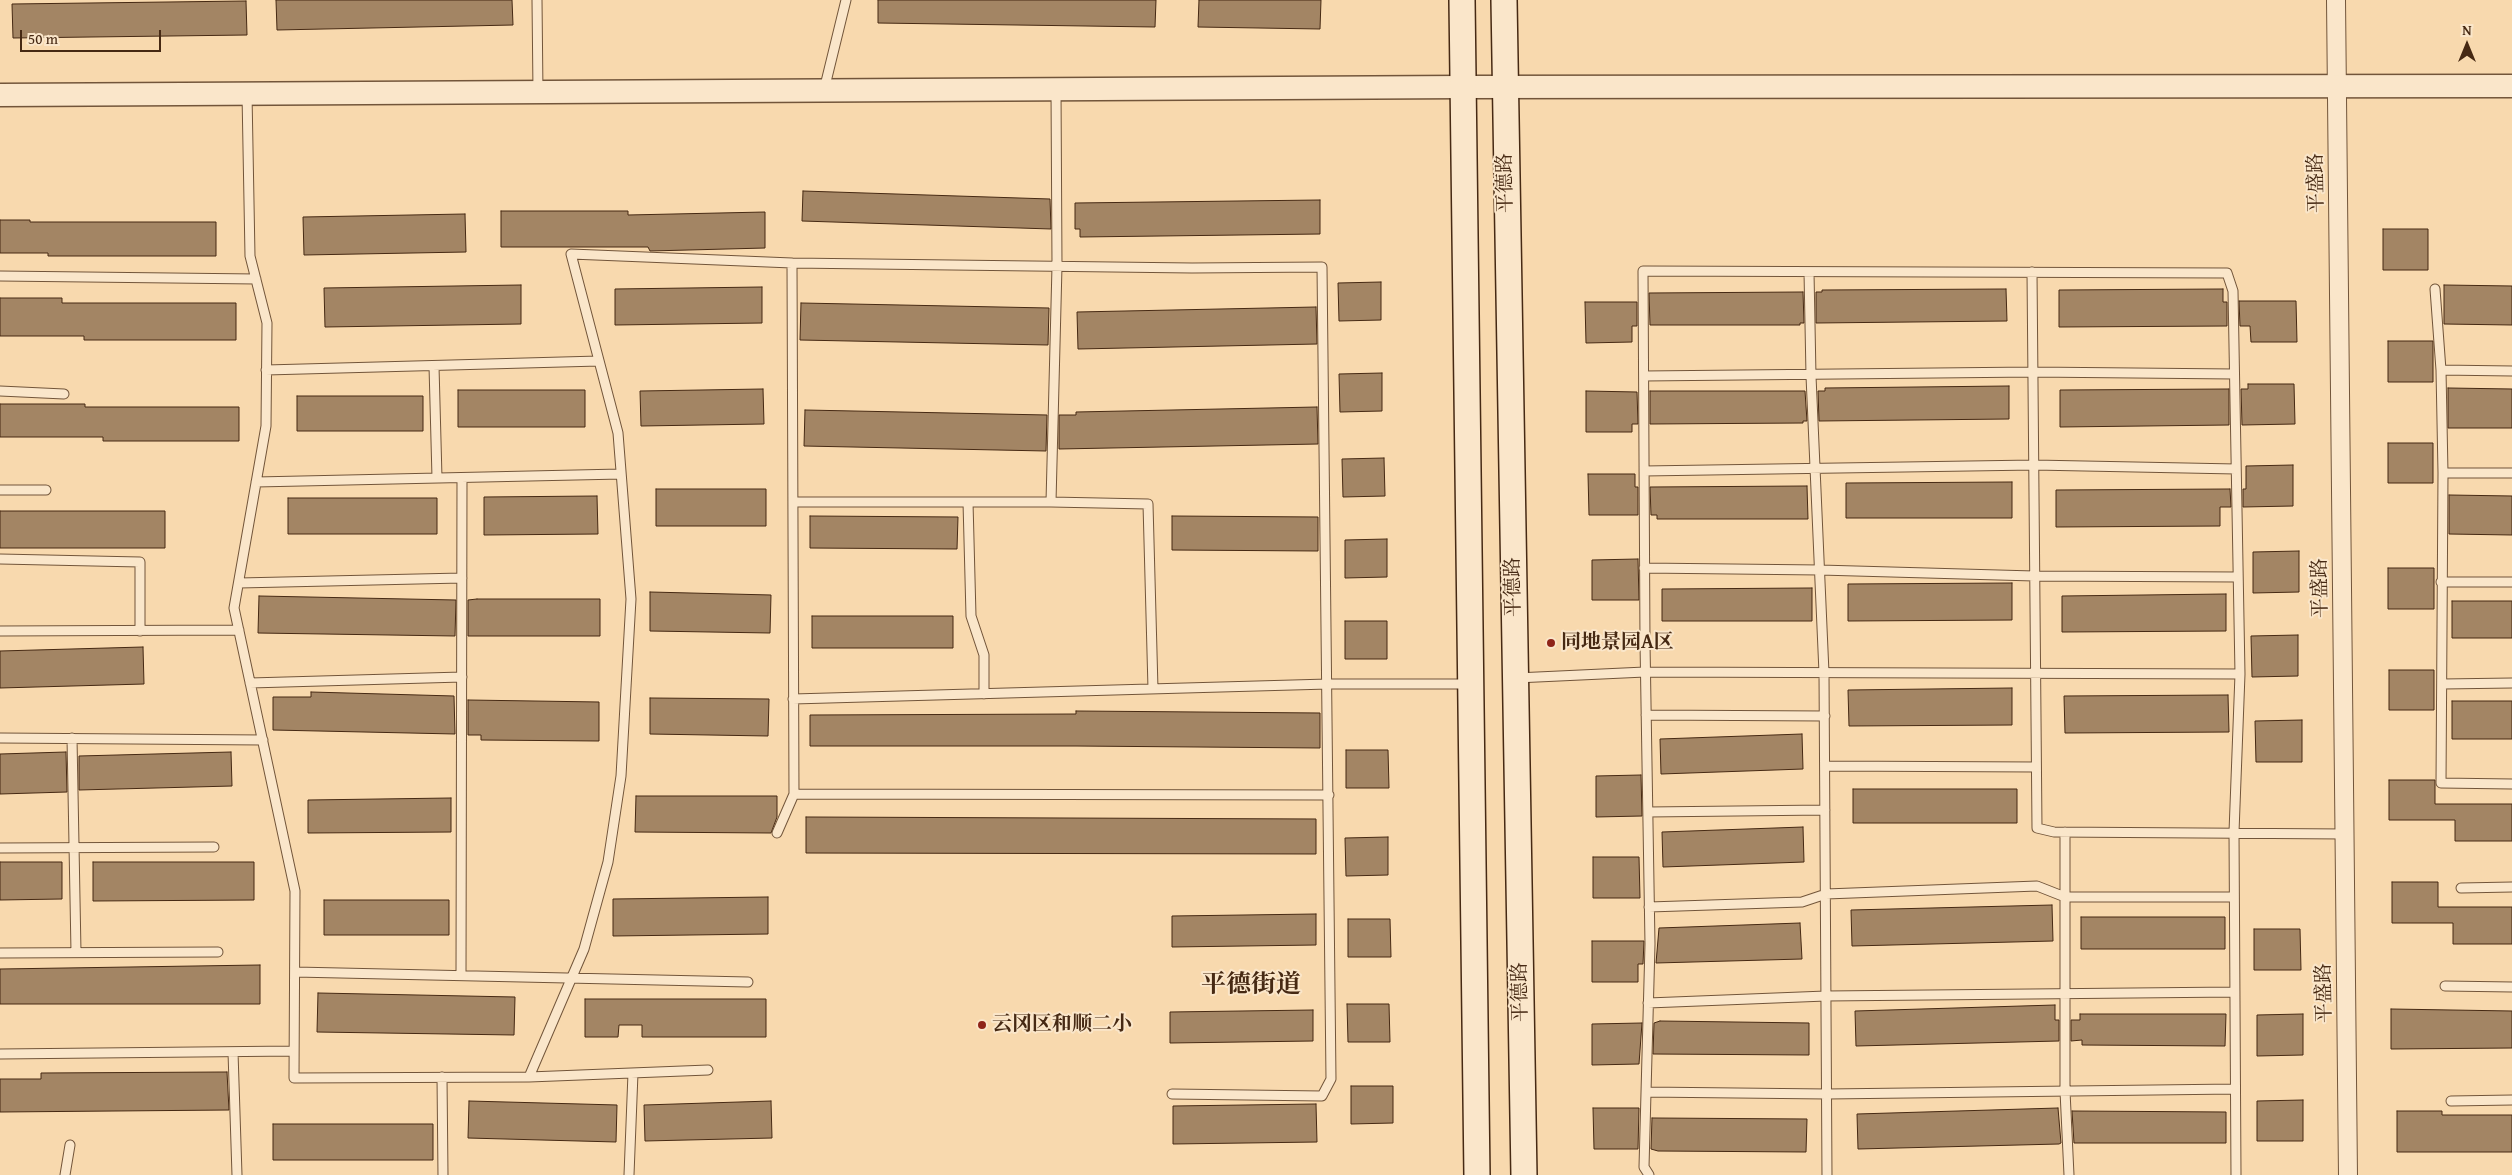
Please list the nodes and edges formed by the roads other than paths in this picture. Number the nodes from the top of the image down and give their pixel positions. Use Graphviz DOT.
graph roads {
  1 [pos="537,0"];
  2 [pos="846,0"];
  3 [pos="1462,0"];
  4 [pos="1504,0"];
  5 [pos="2336,0"];
  6 [pos="2512,86"];
  7 [pos="1463,87"];
  8 [pos="1504,87"];
  9 [pos="2337,87"];
  10 [pos="1056,89"];
  11 [pos="824,90"];
  12 [pos="538,92"];
  13 [pos="247,94"];
  14 [pos="0,95"];
  15 [pos="792,263"];
  16 [pos="1057,266"];
  17 [pos="1810,272"];
  18 [pos="2032,272"];
  19 [pos="0,276"];
  20 [pos="256,279"];
  21 [pos="2435,289"];
  22 [pos="599,361"];
  23 [pos="434,366"];
  24 [pos="266,370"];
  25 [pos="2441,370"];
  26 [pos="2032,372"];
  27 [pos="2512,372"];
  28 [pos="2234,374"];
  29 [pos="1644,376"];
  30 [pos="1811,376"];
  31 [pos="0,391"];
  32 [pos="64,394"];
  33 [pos="2034,465"];
  34 [pos="1815,468"];
  35 [pos="2236,469"];
  36 [pos="1644,471"];
  37 [pos="2443,472"];
  38 [pos="2512,473"];
  39 [pos="621,474"];
  40 [pos="437,478"];
  41 [pos="462,478"];
  42 [pos="256,482"];
  43 [pos="0,490"];
  44 [pos="46,490"];
  45 [pos="793,502"];
  46 [pos="968,502"];
  47 [pos="1051,502"];
  48 [pos="0,559"];
  49 [pos="1644,568"];
  50 [pos="1820,570"];
  51 [pos="2034,576"];
  52 [pos="2238,577"];
  53 [pos="462,578"];
  54 [pos="2441,582"];
  55 [pos="2512,582"];
  56 [pos="239,583"];
  57 [pos="239,630"];
  58 [pos="0,631"];
  59 [pos="140,631"];
  60 [pos="1645,672"];
  61 [pos="1824,673"];
  62 [pos="2036,674"];
  63 [pos="2240,674"];
  64 [pos="462,677"];
  65 [pos="1516,678"];
  66 [pos="250,683"];
  67 [pos="2512,683"];
  68 [pos="1328,684"];
  69 [pos="1471,684"];
  70 [pos="2443,684"];
  71 [pos="1153,689"];
  72 [pos="984,694"];
  73 [pos="793,699"];
  74 [pos="1646,715"];
  75 [pos="1825,716"];
  76 [pos="0,738"];
  77 [pos="72,738"];
  78 [pos="263,740"];
  79 [pos="1825,766"];
  80 [pos="2036,767"];
  81 [pos="2512,784"];
  82 [pos="794,794"];
  83 [pos="1329,795"];
  84 [pos="1825,810"];
  85 [pos="1648,812"];
  86 [pos="2065,832"];
  87 [pos="2234,832"];
  88 [pos="777,833"];
  89 [pos="2345,834"];
  90 [pos="73,847"];
  91 [pos="214,847"];
  92 [pos="0,848"];
  93 [pos="2512,887"];
  94 [pos="2461,888"];
  95 [pos="1826,894"];
  96 [pos="2065,897"];
  97 [pos="2234,897"];
  98 [pos="1649,907"];
  99 [pos="76,952"];
  100 [pos="218,952"];
  101 [pos="0,953"];
  102 [pos="295,972"];
  103 [pos="460,975"];
  104 [pos="571,979"];
  105 [pos="748,982"];
  106 [pos="2445,986"];
  107 [pos="2512,987"];
  108 [pos="2065,992"];
  109 [pos="2235,992"];
  110 [pos="1826,996"];
  111 [pos="1648,1003"];
  112 [pos="294,1051"];
  113 [pos="233,1052"];
  114 [pos="0,1054"];
  115 [pos="708,1070"];
  116 [pos="633,1073"];
  117 [pos="442,1077"];
  118 [pos="529,1077"];
  119 [pos="2235,1089"];
  120 [pos="2065,1091"];
  121 [pos="1646,1092"];
  122 [pos="1172,1094"];
  123 [pos="1827,1094"];
  124 [pos="2512,1100"];
  125 [pos="2451,1101"];
  126 [pos="70,1145"];
  127 [pos="65,1175"];
  128 [pos="237,1175"];
  129 [pos="442,1175"];
  130 [pos="629,1175"];
  131 [pos="1477,1175"];
  132 [pos="1524,1175"];
  133 [pos="1649,1175"];
  134 [pos="1828,1175"];
  135 [pos="2069,1175"];
  136 [pos="2236,1175"];
  137 [pos="2348,1175"];
  1 -- 12 [label="lane"];
  2 -- 11 [label="lane"];
  3 -- 7 [label="main road, 平德路"];
  4 -- 8 [label="main road, 平德路"];
  5 -- 9 [label="street, 平盛路"];
  6 -- 9 [label="street"];
  7 -- 8 [label="street"];
  7 -- 10 [label="street"];
  7 -- 69 [label="main road, 平德路"];
  8 -- 9 [label="street"];
  8 -- 65 [label="main road, 平德路"];
  9 -- 89 [label="street, 平盛路"];
  10 -- 11 [label="street"];
  10 -- 16 [label="lane"];
  11 -- 12 [label="street"];
  12 -- 13 [label="street"];
  13 -- 14 [label="street"];
  13 -- 20 [label="lane"];
  15 -- 16 [label="lane"];
  15 -- 22 [label="lane"];
  15 -- 45 [label="lane"];
  16 -- 47 [label="lane"];
  16 -- 68 [label="lane"];
  17 -- 18 [label="lane"];
  17 -- 29 [label="lane"];
  17 -- 30 [label="lane"];
  18 -- 26 [label="lane"];
  18 -- 28 [label="lane"];
  19 -- 20 [label="lane"];
  20 -- 24 [label="lane"];
  21 -- 25 [label="lane"];
  22 -- 23 [label="lane"];
  22 -- 39 [label="lane"];
  23 -- 24 [label="lane"];
  23 -- 40 [label="lane"];
  24 -- 42 [label="lane"];
  25 -- 27 [label="lane"];
  25 -- 37 [label="lane"];
  26 -- 28 [label="lane"];
  26 -- 30 [label="lane"];
  26 -- 33 [label="lane"];
  28 -- 35 [label="lane"];
  29 -- 30 [label="lane"];
  29 -- 36 [label="lane"];
  30 -- 34 [label="lane"];
  31 -- 32 [label="lane"];
  33 -- 34 [label="lane"];
  33 -- 35 [label="lane"];
  33 -- 51 [label="lane"];
  34 -- 36 [label="lane"];
  34 -- 50 [label="lane"];
  35 -- 52 [label="lane"];
  36 -- 49 [label="lane"];
  37 -- 38 [label="lane"];
  37 -- 54 [label="lane"];
  39 -- 41 [label="lane"];
  39 -- 104 [label="lane"];
  40 -- 41 [label="lane"];
  40 -- 42 [label="lane"];
  41 -- 53 [label="lane"];
  42 -- 56 [label="lane"];
  43 -- 44 [label="lane"];
  45 -- 46 [label="lane"];
  45 -- 73 [label="lane"];
  46 -- 47 [label="lane"];
  46 -- 72 [label="lane"];
  47 -- 71 [label="lane"];
  48 -- 59 [label="lane"];
  49 -- 50 [label="lane"];
  49 -- 60 [label="lane"];
  50 -- 51 [label="lane"];
  50 -- 61 [label="lane"];
  51 -- 52 [label="lane"];
  51 -- 62 [label="lane"];
  52 -- 63 [label="lane"];
  53 -- 56 [label="lane"];
  53 -- 64 [label="lane"];
  54 -- 55 [label="lane"];
  54 -- 70 [label="lane"];
  56 -- 57 [label="lane"];
  57 -- 59 [label="lane"];
  57 -- 66 [label="lane"];
  58 -- 59 [label="lane"];
  60 -- 61 [label="lane"];
  60 -- 65 [label="lane"];
  60 -- 74 [label="lane"];
  61 -- 62 [label="lane"];
  61 -- 75 [label="lane"];
  62 -- 63 [label="lane"];
  62 -- 80 [label="lane"];
  63 -- 87 [label="lane"];
  64 -- 66 [label="lane"];
  64 -- 103 [label="lane"];
  65 -- 132 [label="main road, 平德路"];
  66 -- 78 [label="lane"];
  67 -- 70 [label="lane"];
  68 -- 69 [label="lane"];
  68 -- 71 [label="lane"];
  68 -- 83 [label="lane"];
  69 -- 131 [label="main road, 平德路"];
  70 -- 81 [label="lane"];
  71 -- 72 [label="lane"];
  72 -- 73 [label="lane"];
  73 -- 82 [label="lane"];
  74 -- 75 [label="lane"];
  74 -- 85 [label="lane"];
  75 -- 79 [label="lane"];
  76 -- 77 [label="lane"];
  77 -- 78 [label="lane"];
  77 -- 90 [label="lane"];
  78 -- 102 [label="lane"];
  79 -- 80 [label="lane"];
  79 -- 84 [label="lane"];
  80 -- 86 [label="lane"];
  82 -- 83 [label="lane"];
  82 -- 88 [label="lane"];
  83 -- 122 [label="lane"];
  84 -- 85 [label="lane"];
  84 -- 95 [label="lane"];
  85 -- 98 [label="lane"];
  86 -- 87 [label="lane"];
  86 -- 96 [label="lane"];
  87 -- 89 [label="lane"];
  87 -- 97 [label="lane"];
  89 -- 137 [label="street, 平盛路"];
  90 -- 91 [label="lane"];
  90 -- 92 [label="lane"];
  90 -- 99 [label="lane"];
  93 -- 94 [label="lane"];
  95 -- 96 [label="lane"];
  95 -- 98 [label="lane"];
  95 -- 110 [label="lane"];
  96 -- 97 [label="lane"];
  96 -- 108 [label="lane"];
  97 -- 109 [label="lane"];
  98 -- 111 [label="lane"];
  99 -- 100 [label="lane"];
  99 -- 101 [label="lane"];
  102 -- 103 [label="lane"];
  102 -- 112 [label="lane"];
  103 -- 104 [label="lane"];
  104 -- 105 [label="lane"];
  104 -- 118 [label="lane"];
  106 -- 107 [label="lane"];
  108 -- 109 [label="lane"];
  108 -- 110 [label="lane"];
  108 -- 120 [label="lane"];
  109 -- 119 [label="lane"];
  110 -- 111 [label="lane"];
  110 -- 123 [label="lane"];
  111 -- 121 [label="lane"];
  112 -- 113 [label="lane"];
  112 -- 117 [label="lane"];
  113 -- 114 [label="lane"];
  113 -- 128 [label="lane"];
  115 -- 116 [label="lane"];
  116 -- 118 [label="lane"];
  116 -- 130 [label="lane"];
  117 -- 118 [label="lane"];
  117 -- 129 [label="lane"];
  119 -- 120 [label="lane"];
  119 -- 136 [label="lane"];
  120 -- 123 [label="lane"];
  120 -- 135 [label="lane"];
  121 -- 123 [label="lane"];
  121 -- 133 [label="lane"];
  123 -- 134 [label="lane"];
  124 -- 125 [label="lane"];
  126 -- 127 [label="lane"];
}
